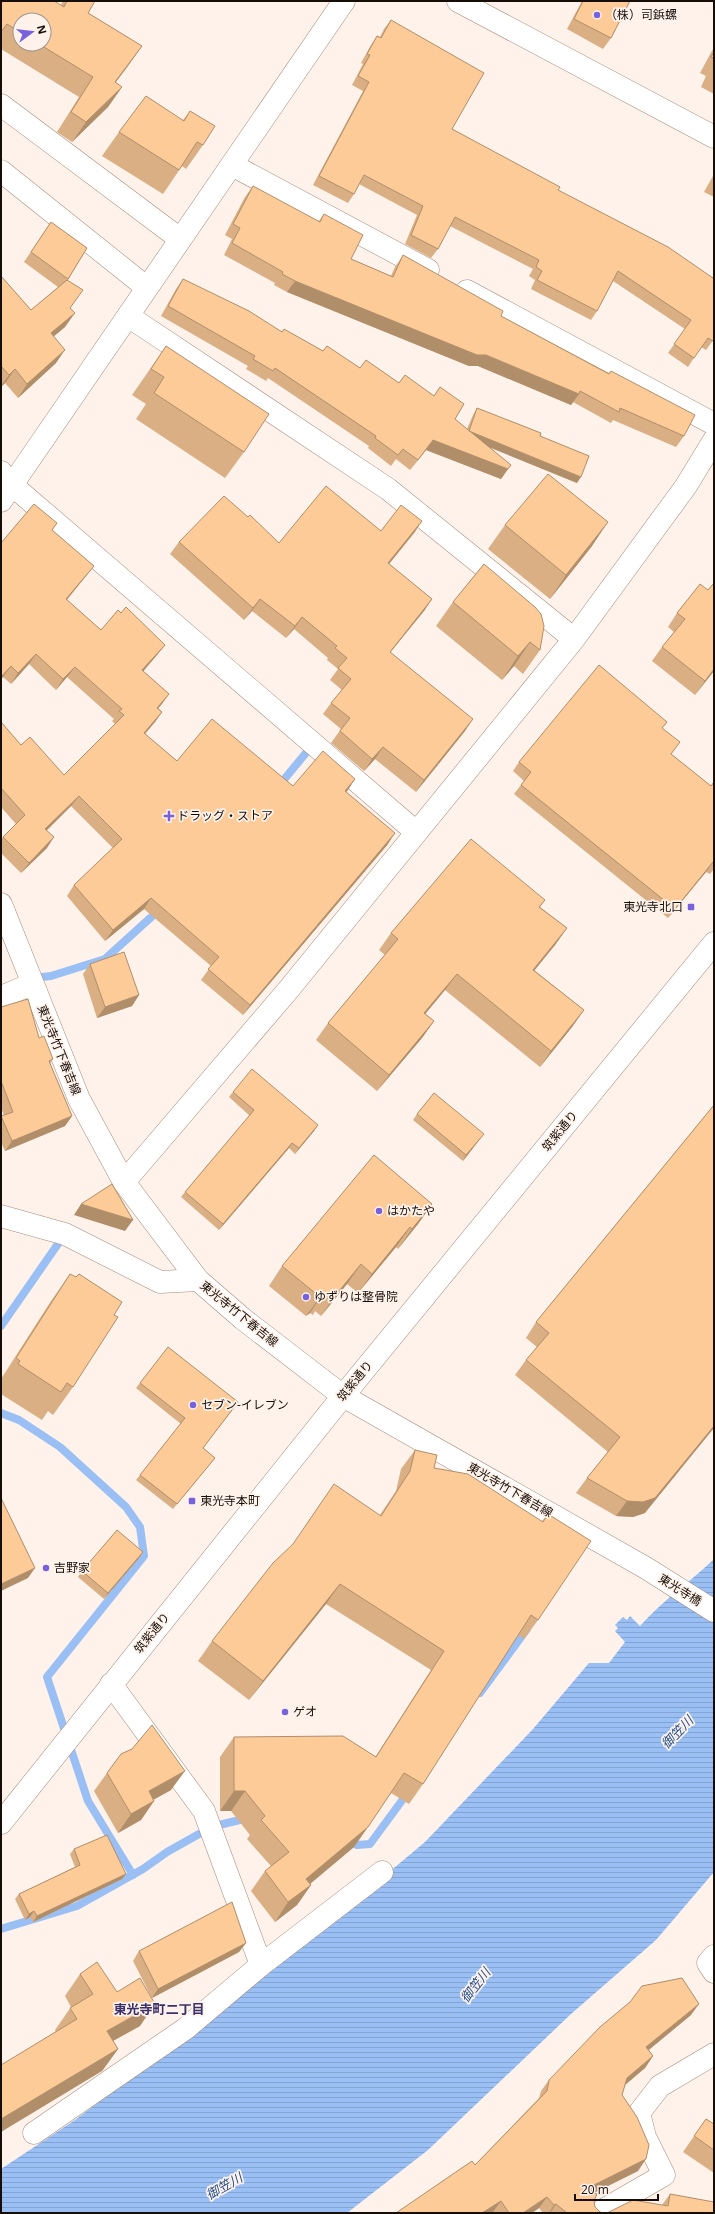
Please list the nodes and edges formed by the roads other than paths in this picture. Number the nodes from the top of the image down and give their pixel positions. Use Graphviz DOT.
graph roads {
  1 [pos="344,1"];
  2 [pos="458,1"];
  3 [pos="1,105"];
  4 [pos="714,136"];
  5 [pos="232,165"];
  6 [pos="1,171"];
  7 [pos="180,239"];
  8 [pos="146,287"];
  9 [pos="128,316"];
  10 [pos="714,424"];
  11 [pos="714,440"];
  12 [pos="5,486"];
  13 [pos="574,639"];
  14 [pos="416,832"];
  15 [pos="1,904"];
  16 [pos="714,943"];
  17 [pos="32,984"];
  18 [pos="1,997"];
  19 [pos="124,1182"];
  20 [pos="1,1216"];
  21 [pos="198,1280"];
  22 [pos="343,1396"];
  23 [pos="646,1568"];
  24 [pos="714,1611"];
  25 [pos="111,1684"];
  26 [pos="1,1823"];
  27 [pos="382,1872"];
  28 [pos="714,1956"];
  29 [pos="261,1965"];
  30 [pos="714,1972"];
  31 [pos="714,2054"];
  32 [pos="34,2133"];
  33 [pos="598,2213"];
  1 -- 5 [label="street"];
  2 -- 4 [label="street"];
  3 -- 7 [label="street"];
  5 -- 7 [label="street"];
  5 -- 10 [label="street"];
  6 -- 8 [label="street"];
  7 -- 8 [label="street"];
  8 -- 9 [label="street"];
  9 -- 12 [label="street"];
  9 -- 13 [label="street"];
  11 -- 13 [label="street"];
  12 -- 14 [label="street"];
  13 -- 14 [label="street"];
  14 -- 19 [label="street"];
  15 -- 17 [label="street, 東光寺竹下春吉線"];
  16 -- 22 [label="street, 筑紫通り"];
  17 -- 18 [label="street"];
  17 -- 19 [label="street, 東光寺竹下春吉線"];
  19 -- 21 [label="street, 東光寺竹下春吉線"];
  20 -- 21 [label="street"];
  21 -- 22 [label="street, 東光寺竹下春吉線"];
  22 -- 23 [label="street, 東光寺竹下春吉線"];
  22 -- 25 [label="street, 筑紫通り"];
  23 -- 24 [label="street, 東光寺橋"];
  25 -- 26 [label="street, 筑紫通り"];
  25 -- 29 [label="street"];
  27 -- 29 [label="street"];
  28 -- 30 [label="street"];
  29 -- 32 [label="street"];
  31 -- 33 [label="street"];
}
